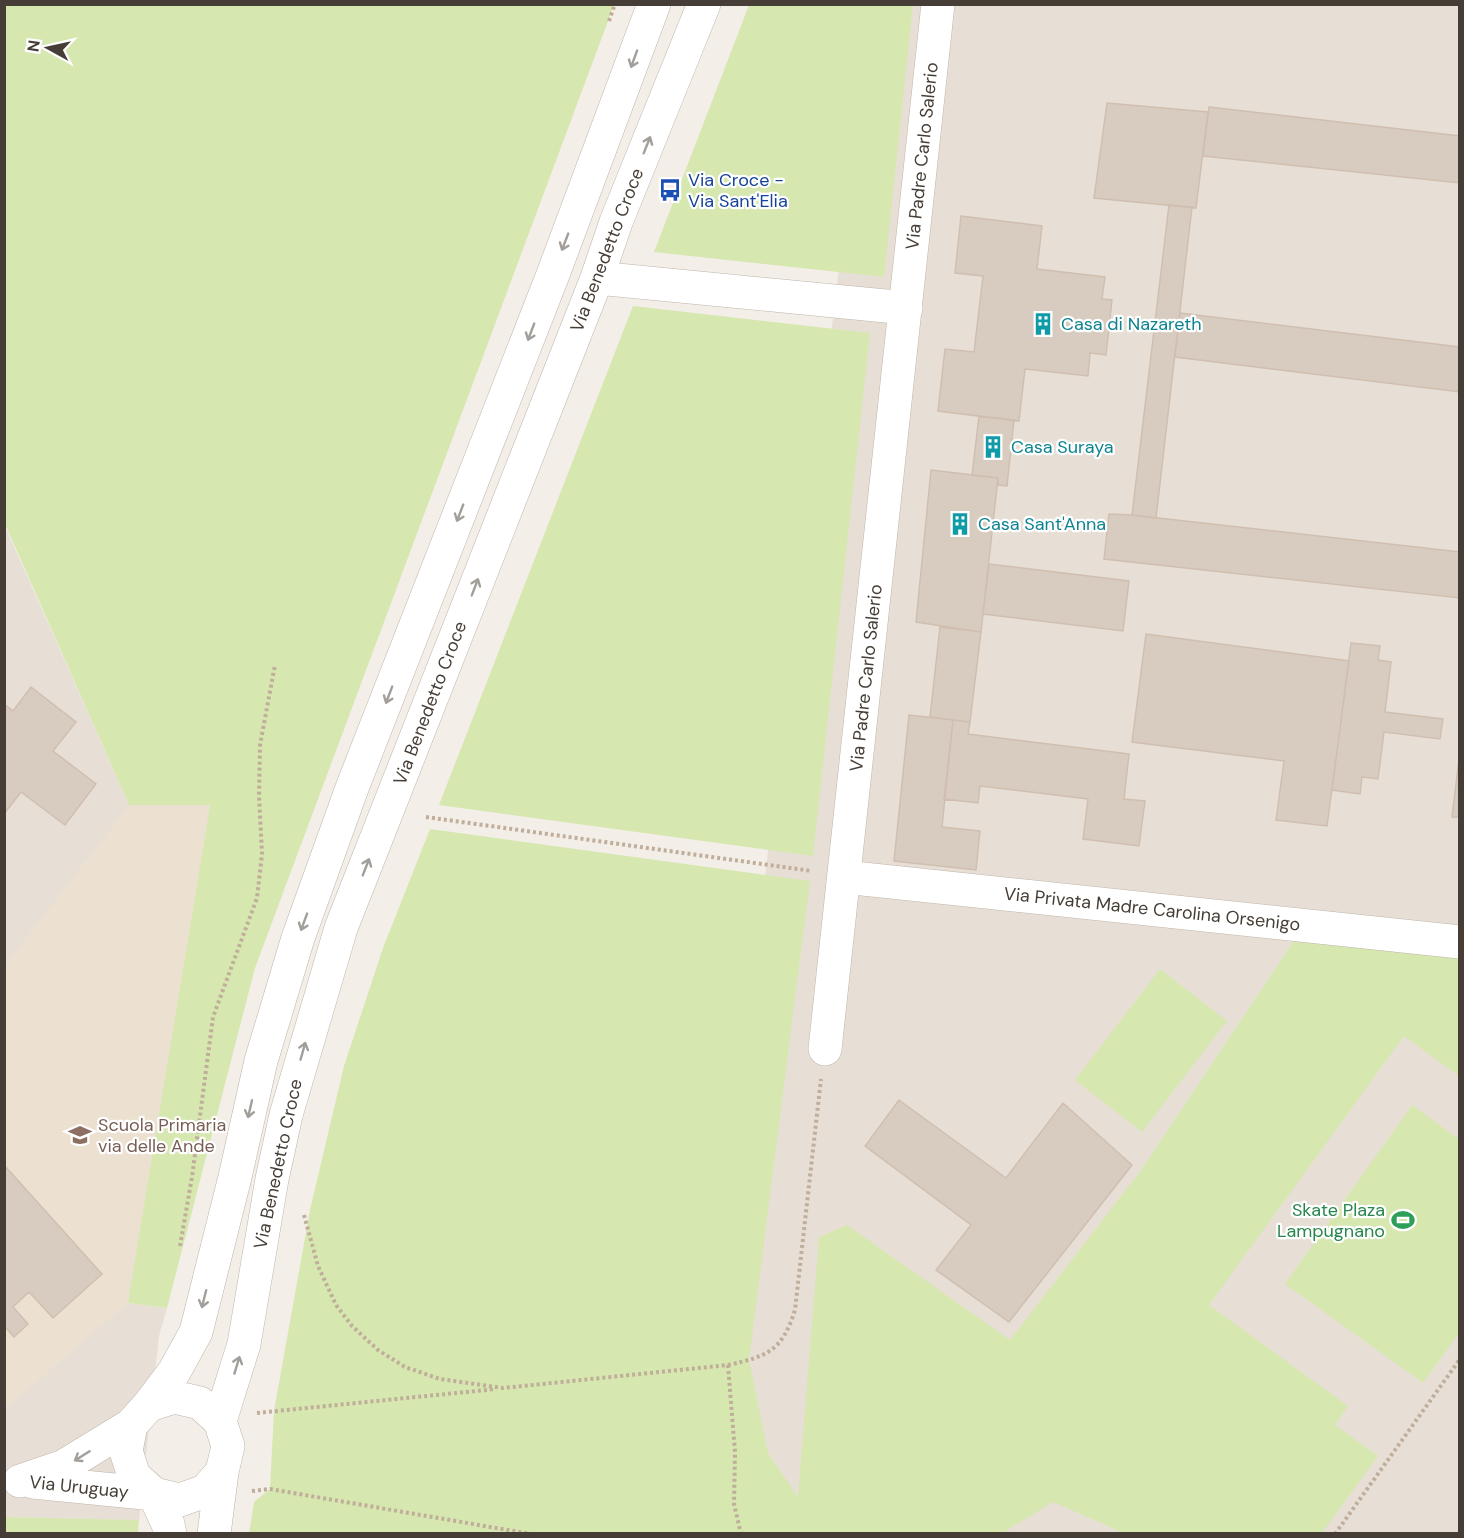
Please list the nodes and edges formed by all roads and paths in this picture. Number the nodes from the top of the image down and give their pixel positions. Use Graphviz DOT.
graph roads {
  1 [pos="654,4"];
  2 [pos="704,4"];
  3 [pos="938,4"];
  4 [pos="597,278"];
  5 [pos="906,308"];
  6 [pos="274,665"];
  7 [pos="426,817"];
  8 [pos="829,874"];
  9 [pos="1460,942"];
  10 [pos="825,1049"];
  11 [pos="304,1215"];
  12 [pos="179,1254"];
  13 [pos="1460,1359"];
  14 [pos="728,1365"];
  15 [pos="503,1388"];
  16 [pos="257,1413"];
  17 [pos="140,1415"];
  18 [pos="220,1421"];
  19 [pos="12,1482"];
  20 [pos="233,1482"];
  21 [pos="154,1494"];
  22 [pos="170,1533"];
  23 [pos="214,1533"];
  24 [pos="531,1533"];
  25 [pos="741,1533"];
  26 [pos="1335,1533"];
  1 -- 17 [label="street, one-way"];
  4 -- 2 [label="street, Via Benedetto Croce, one-way"];
  3 -- 5 [label="street, Via Padre Carlo Salerio"];
  4 -- 5 [label="street"];
  18 -- 4 [label="street, Via Benedetto Croce, one-way"];
  5 -- 8 [label="street, Via Padre Carlo Salerio"];
  6 -- 12 [label="path"];
  7 -- 8 [label="path"];
  8 -- 9 [label="street, Via Privata Madre Carolina Orsenigo"];
  8 -- 10 [label="street, Via Padre Carlo Salerio"];
  10 -- 14 [label="path"];
  11 -- 15 [label="path"];
  13 -- 26 [label="path"];
  14 -- 15 [label="path"];
  14 -- 25 [label="path"];
  15 -- 16 [label="path"];
  17 -- 18 [label="street"];
  17 -- 19 [label="street, one-way"];
  17 -- 21 [label="street"];
  18 -- 20 [label="street"];
  19 -- 21 [label="street, Via Uruguay"];
  20 -- 21 [label="street"];
  20 -- 23 [label="street"];
  20 -- 24 [label="path"];
  21 -- 22 [label="street"];
}
